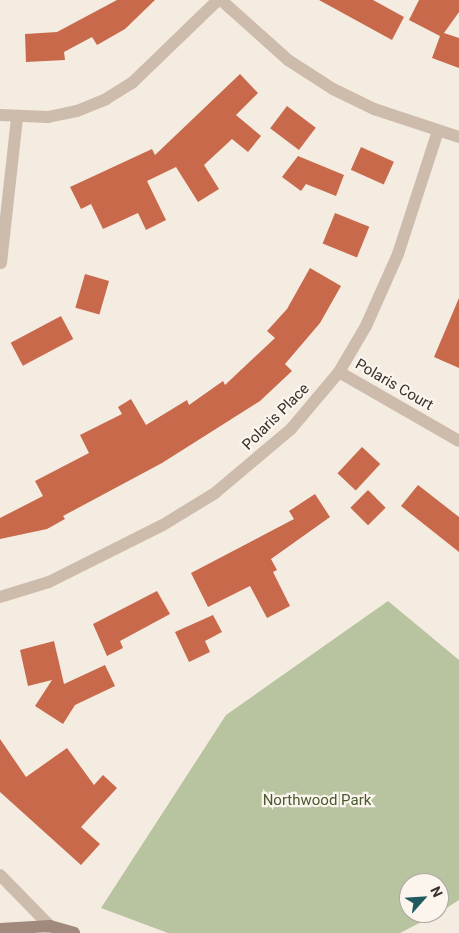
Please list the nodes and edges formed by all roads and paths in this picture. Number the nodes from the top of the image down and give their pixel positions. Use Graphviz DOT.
graph roads {
  1 [pos="220,0"];
  2 [pos="0,115"];
  3 [pos="17,118"];
  4 [pos="438,131"];
  5 [pos="459,137"];
  6 [pos="1,263"];
  7 [pos="339,372"];
  8 [pos="459,441"];
  9 [pos="0,597"];
  10 [pos="0,875"];
  11 [pos="0,929"];
  12 [pos="51,930"];
  13 [pos="74,933"];
  1 -- 3 [label="street"];
  1 -- 4 [label="street"];
  2 -- 3 [label="street"];
  3 -- 6 [label="street"];
  4 -- 5 [label="street"];
  4 -- 7 [label="street, Polaris Place"];
  7 -- 8 [label="street, Polaris Court"];
  7 -- 9 [label="street, Polaris Place"];
  10 -- 12 [label="street"];
  11 -- 12 [label="street"];
  12 -- 13 [label="street"];
}
